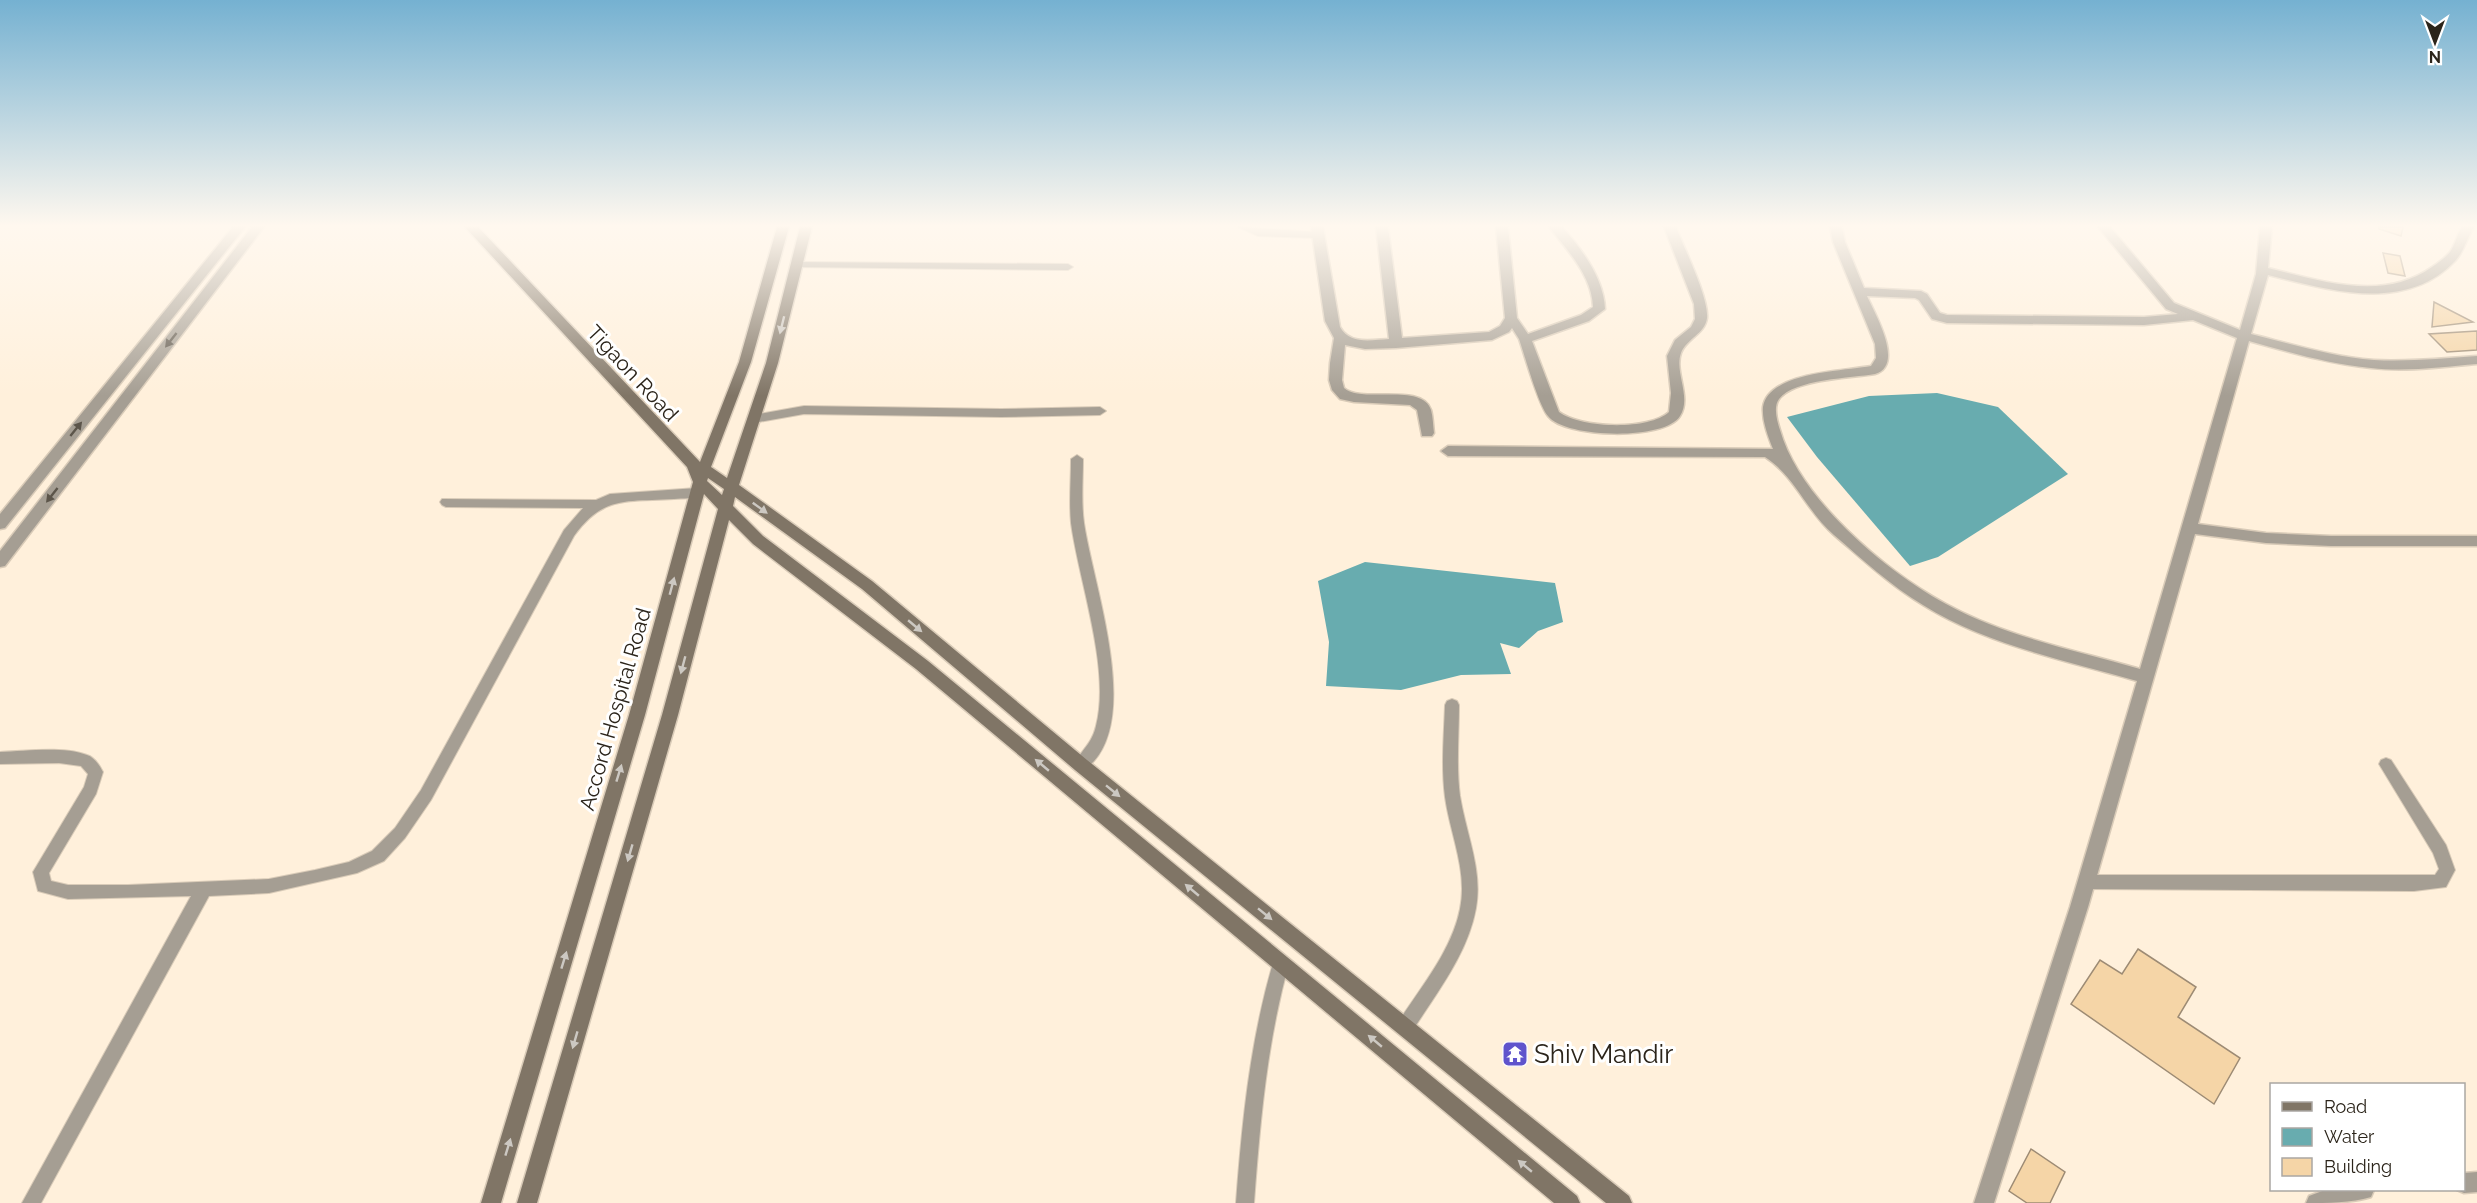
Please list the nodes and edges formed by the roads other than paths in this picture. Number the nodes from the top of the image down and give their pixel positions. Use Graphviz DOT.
graph roads {
  1 [pos="194,283"];
  2 [pos="215,283"];
  3 [pos="522,283"];
  4 [pos="767,283"];
  5 [pos="792,283"];
  6 [pos="1326,283"];
  7 [pos="1389,283"];
  8 [pos="1508,283"];
  9 [pos="1592,283"];
  10 [pos="1692,283"];
  11 [pos="1855,283"];
  12 [pos="2151,283"];
  13 [pos="2254,283"];
  14 [pos="2327,283"];
  15 [pos="2410,283"];
  16 [pos="1859,292"];
  17 [pos="2195,316"];
  18 [pos="1511,318"];
  19 [pos="2244,336"];
  20 [pos="1340,339"];
  21 [pos="1525,339"];
  22 [pos="1396,344"];
  23 [pos="2477,360"];
  24 [pos="1100,411"];
  25 [pos="753,419"];
  26 [pos="1427,433"];
  27 [pos="1448,451"];
  28 [pos="1077,459"];
  29 [pos="1785,464"];
  30 [pos="698,477"];
  31 [pos="730,487"];
  32 [pos="446,502"];
  33 [pos="596,504"];
  34 [pos="725,507"];
  35 [pos="0,524"];
  36 [pos="2189,528"];
  37 [pos="2477,541"];
  38 [pos="0,562"];
  39 [pos="2146,677"];
  40 [pos="1452,705"];
  41 [pos="0,758"];
  42 [pos="2386,764"];
  43 [pos="1081,765"];
  44 [pos="2086,882"];
  45 [pos="204,889"];
  46 [pos="1281,963"];
  47 [pos="1405,1027"];
  48 [pos="2349,1191"];
  49 [pos="31,1203"];
  50 [pos="491,1203"];
  51 [pos="527,1203"];
  52 [pos="1245,1203"];
  53 [pos="1570,1203"];
  54 [pos="1622,1203"];
  55 [pos="1983,1203"];
  56 [pos="2316,1203"];
  35 -- 1 [label="street, one-way"];
  2 -- 38 [label="street, one-way"];
  3 -- 30 [label="street, Tigaon Road"];
  4 -- 30 [label="street, Accord Hospital Road"];
  5 -- 25 [label="street, one-way"];
  6 -- 20 [label="street"];
  7 -- 22 [label="street"];
  8 -- 18 [label="street"];
  9 -- 21 [label="street"];
  10 -- 21 [label="street"];
  11 -- 16 [label="street"];
  12 -- 17 [label="street"];
  13 -- 19 [label="street"];
  14 -- 15 [label="street"];
  16 -- 17 [label="street"];
  16 -- 29 [label="street"];
  17 -- 19 [label="street"];
  18 -- 21 [label="street"];
  18 -- 22 [label="street"];
  19 -- 23 [label="street"];
  19 -- 36 [label="street"];
  20 -- 22 [label="street"];
  20 -- 26 [label="street"];
  24 -- 25 [label="lane"];
  25 -- 31 [label="street"];
  27 -- 29 [label="street"];
  28 -- 43 [label="lane"];
  29 -- 39 [label="street"];
  30 -- 31 [label="street"];
  30 -- 33 [label="lane"];
  30 -- 34 [label="street"];
  50 -- 30 [label="street, Accord Hospital Road, one-way"];
  31 -- 34 [label="street"];
  31 -- 43 [label="street, one-way"];
  32 -- 33 [label="lane"];
  33 -- 45 [label="lane"];
  46 -- 34 [label="street, one-way"];
  34 -- 51 [label="street, one-way"];
  36 -- 37 [label="street"];
  36 -- 39 [label="street"];
  39 -- 44 [label="street"];
  40 -- 47 [label="lane"];
  41 -- 45 [label="lane"];
  42 -- 44 [label="lane"];
  43 -- 47 [label="street, one-way"];
  44 -- 55 [label="street"];
  45 -- 49 [label="lane"];
  46 -- 52 [label="lane"];
  53 -- 46 [label="street, one-way"];
  47 -- 54 [label="street"];
  48 -- 56 [label="street"];
}
